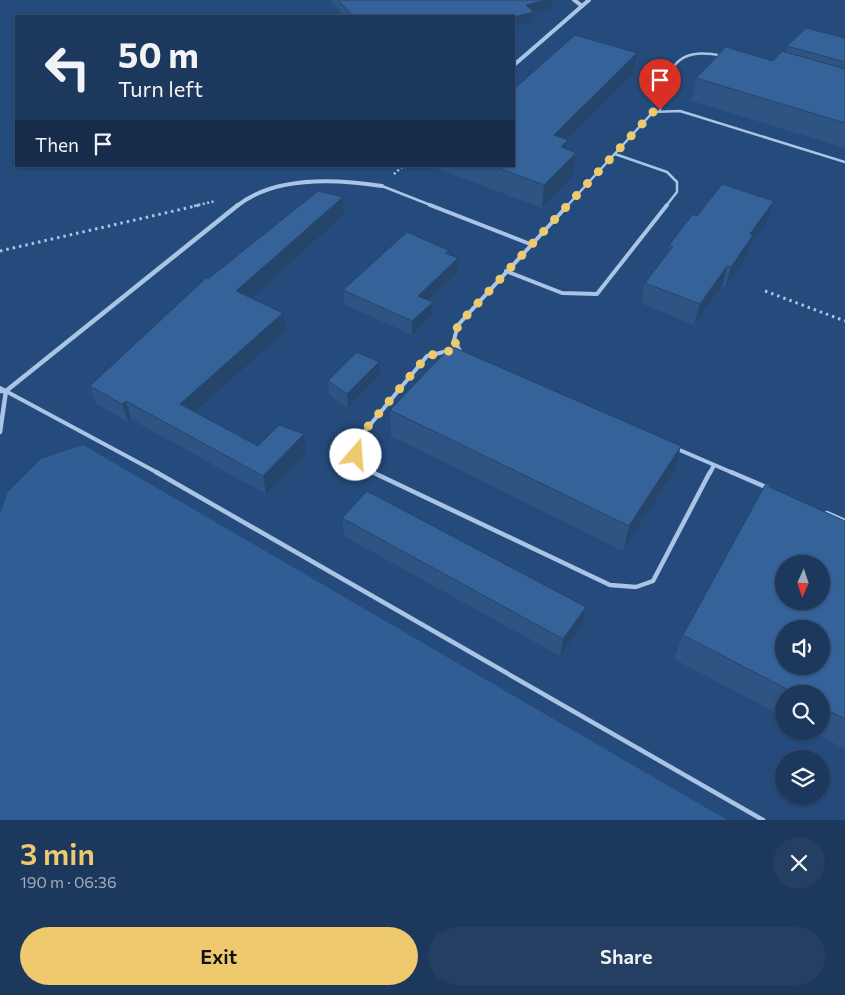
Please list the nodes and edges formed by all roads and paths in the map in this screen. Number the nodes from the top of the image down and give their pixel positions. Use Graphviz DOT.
graph roads {
  1 [pos="574,0"];
  2 [pos="589,0"];
  3 [pos="582,6"];
  4 [pos="732,58"];
  5 [pos="515,64"];
  6 [pos="660,110"];
  7 [pos="615,154"];
  8 [pos="845,162"];
  9 [pos="382,186"];
  10 [pos="217,200"];
  11 [pos="530,244"];
  12 [pos="0,251"];
  13 [pos="506,271"];
  14 [pos="765,291"];
  15 [pos="845,321"];
  16 [pos="458,349"];
  17 [pos="463,354"];
  18 [pos="0,391"];
  19 [pos="6,391"];
  20 [pos="0,432"];
  21 [pos="670,446"];
  22 [pos="714,465"];
  23 [pos="775,491"];
  24 [pos="819,509"];
  25 [pos="845,520"];
  26 [pos="764,820"];
  1 -- 3 [label="street"];
  2 -- 3 [label="street"];
  3 -- 5 [label="street"];
  4 -- 6 [label="lane"];
  6 -- 7 [label="lane"];
  6 -- 8 [label="lane"];
  7 -- 11 [label="lane"];
  7 -- 13 [label="lane"];
  9 -- 11 [label="lane"];
  9 -- 19 [label="street"];
  10 -- 12 [label="path"];
  11 -- 13 [label="lane"];
  13 -- 16 [label="lane"];
  14 -- 15 [label="path"];
  16 -- 17 [label="lane"];
  16 -- 22 [label="lane"];
  18 -- 19 [label="street"];
  19 -- 20 [label="street"];
  19 -- 26 [label="lane"];
  21 -- 22 [label="lane"];
  22 -- 23 [label="lane"];
  24 -- 25 [label="lane"];
}
